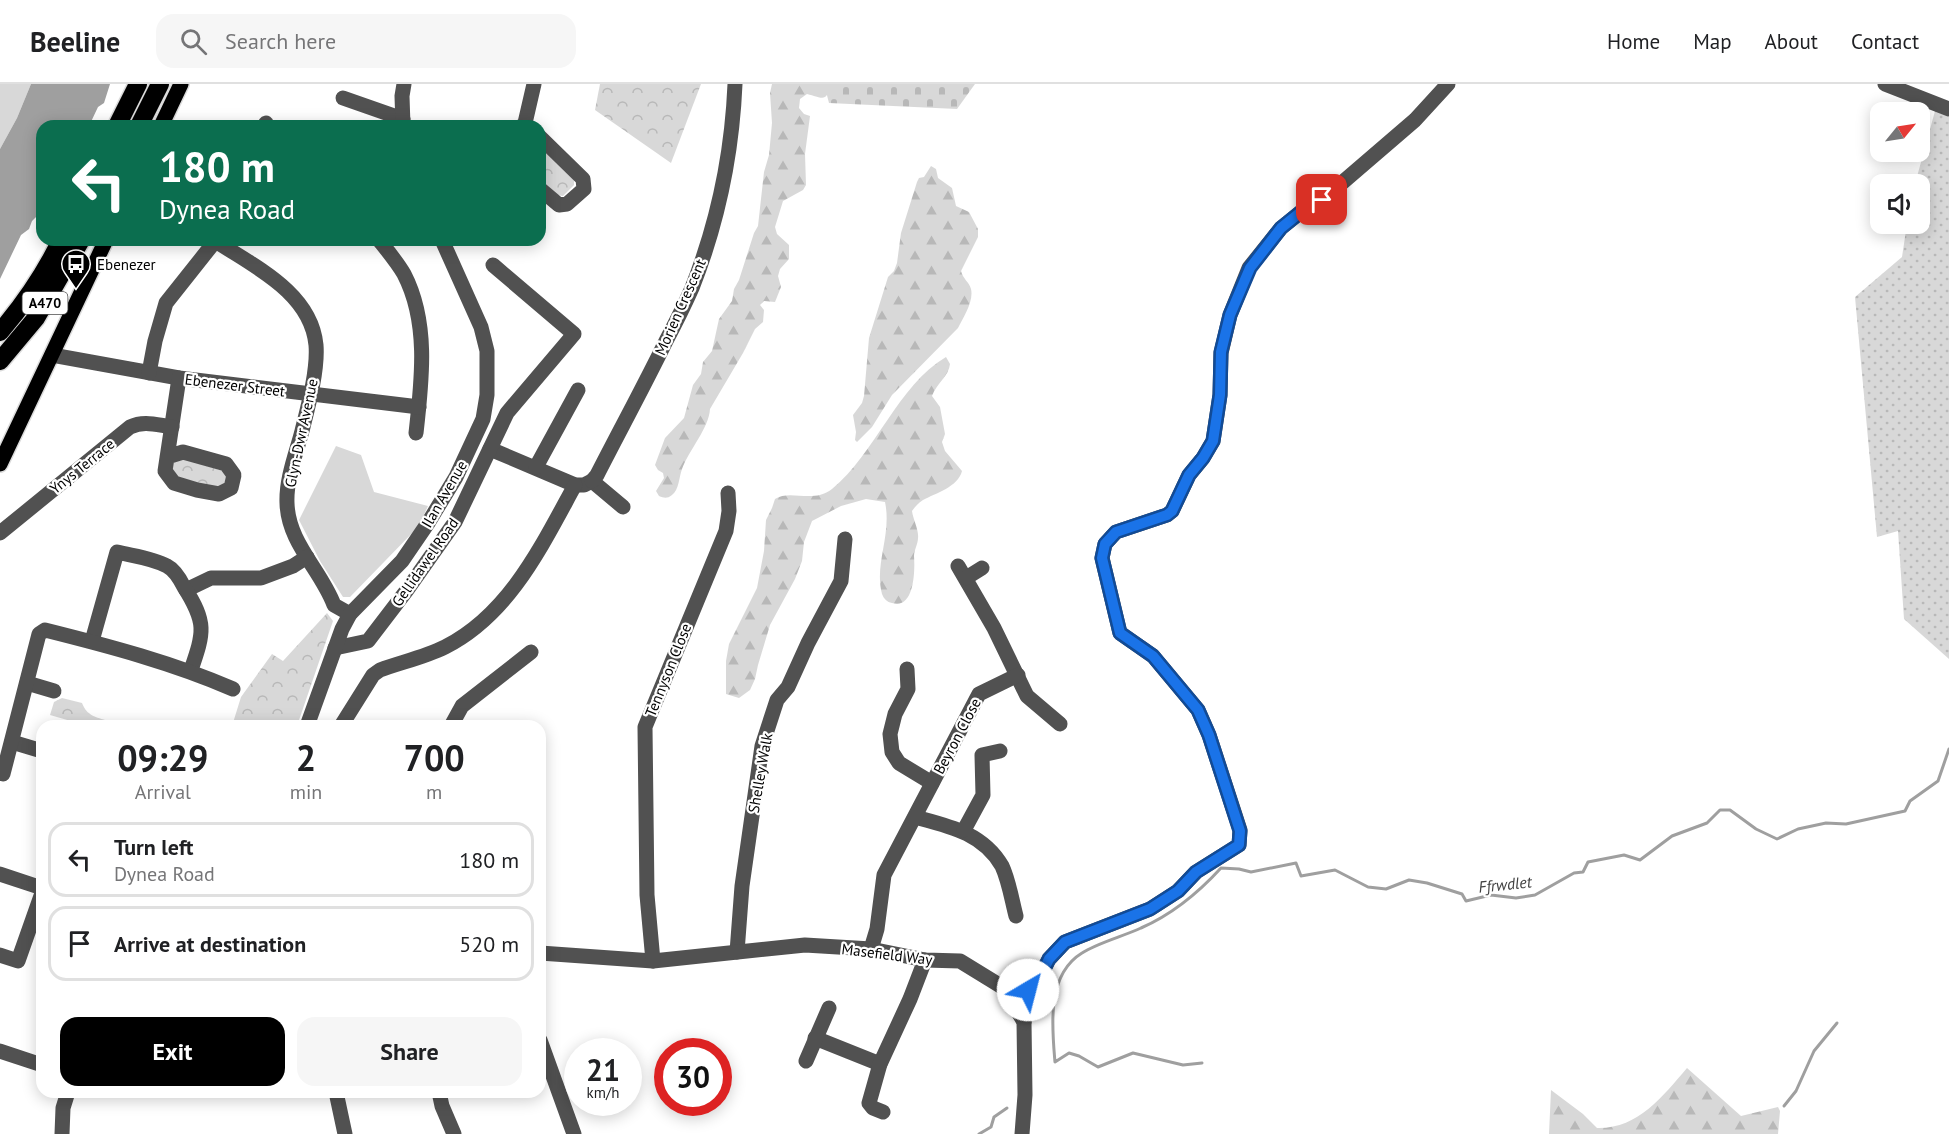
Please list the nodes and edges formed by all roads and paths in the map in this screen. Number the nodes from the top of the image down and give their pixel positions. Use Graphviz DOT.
graph roads {
  1 [pos="138,84"];
  2 [pos="160,84"];
  3 [pos="182,84"];
  4 [pos="404,84"];
  5 [pos="534,84"];
  6 [pos="735,84"];
  7 [pos="1448,84"];
  8 [pos="1885,84"];
  9 [pos="343,98"];
  10 [pos="1949,109"];
  11 [pos="120,120"];
  12 [pos="142,120"];
  13 [pos="164,120"];
  14 [pos="398,120"];
  15 [pos="403,120"];
  16 [pos="527,120"];
  17 [pos="546,143"];
  18 [pos="546,194"];
  19 [pos="58,246"];
  20 [pos="78,246"];
  21 [pos="103,246"];
  22 [pos="211,246"];
  23 [pos="225,246"];
  24 [pos="383,246"];
  25 [pos="445,246"];
  26 [pos="493,264"];
  27 [pos="0,332"];
  28 [pos="52,355"];
  29 [pos="0,361"];
  30 [pos="149,373"];
  31 [pos="179,378"];
  32 [pos="578,390"];
  33 [pos="311,395"];
  34 [pos="419,407"];
  35 [pos="172,427"];
  36 [pos="416,432"];
  37 [pos="490,448"];
  38 [pos="168,457"];
  39 [pos="0,464"];
  40 [pos="536,467"];
  41 [pos="592,481"];
  42 [pos="575,484"];
  43 [pos="728,493"];
  44 [pos="623,507"];
  45 [pos="0,533"];
  46 [pos="845,539"];
  47 [pos="307,557"];
  48 [pos="982,568"];
  49 [pos="186,590"];
  50 [pos="350,614"];
  51 [pos="92,641"];
  52 [pos="336,648"];
  53 [pos="531,652"];
  54 [pos="906,669"];
  55 [pos="191,670"];
  56 [pos="1018,675"];
  57 [pos="27,683"];
  58 [pos="233,689"];
  59 [pos="54,691"];
  60 [pos="309,720"];
  61 [pos="345,720"];
  62 [pos="454,720"];
  63 [pos="1060,724"];
  64 [pos="12,742"];
  65 [pos="36,749"];
  66 [pos="1000,751"];
  67 [pos="1,777"];
  68 [pos="932,783"];
  69 [pos="915,816"];
  70 [pos="964,830"];
  71 [pos="0,874"];
  72 [pos="36,886"];
  73 [pos="1018,909"];
  74 [pos="36,910"];
  75 [pos="871,949"];
  76 [pos="737,952"];
  77 [pos="546,953"];
  78 [pos="0,955"];
  79 [pos="925,960"];
  80 [pos="653,961"];
  81 [pos="1029,978"];
  82 [pos="1004,988"];
  83 [pos="829,1008"];
  84 [pos="1024,1022"];
  85 [pos="815,1038"];
  86 [pos="0,1051"];
  87 [pos="806,1061"];
  88 [pos="36,1063"];
  89 [pos="880,1064"];
  90 [pos="546,1072"];
  91 [pos="66,1098"];
  92 [pos="337,1098"];
  93 [pos="440,1098"];
  94 [pos="883,1112"];
  95 [pos="62,1134"];
  96 [pos="345,1134"];
  97 [pos="454,1134"];
  98 [pos="574,1134"];
  99 [pos="1022,1134"];
  1 -- 11 [label="highway"];
  2 -- 12 [label="highway"];
  3 -- 13 [label="main road"];
  4 -- 15 [label="street"];
  5 -- 16 [label="street"];
  6 -- 41 [label="street, Morien Crescent"];
  7 -- 81 [label="street"];
  8 -- 10 [label="street"];
  9 -- 14 [label="street"];
  17 -- 18 [label="street"];
  19 -- 27 [label="highway, A470"];
  20 -- 29 [label="highway, A470"];
  21 -- 28 [label="main road"];
  22 -- 30 [label="street"];
  23 -- 33 [label="street, Glyn-Dwr Avenue"];
  24 -- 34 [label="street"];
  25 -- 50 [label="street, Ilan Avenue"];
  26 -- 37 [label="street, Gellidawel Road"];
  28 -- 30 [label="street, Ebenezer Street"];
  28 -- 39 [label="main road"];
  30 -- 31 [label="street, Ebenezer Street"];
  31 -- 33 [label="street, Ebenezer Street"];
  31 -- 35 [label="street"];
  32 -- 40 [label="street"];
  33 -- 34 [label="street, Ebenezer Street"];
  33 -- 47 [label="street, Glyn-Dwr Avenue"];
  34 -- 36 [label="street"];
  35 -- 38 [label="street"];
  35 -- 45 [label="street, Ynys Terrace"];
  37 -- 40 [label="street"];
  37 -- 52 [label="street, Gellidawel Road"];
  40 -- 42 [label="street"];
  41 -- 42 [label="street"];
  41 -- 44 [label="street"];
  42 -- 61 [label="street"];
  43 -- 80 [label="street, Tennyson Close"];
  46 -- 76 [label="street, Shelley Walk"];
  47 -- 49 [label="street"];
  47 -- 50 [label="street, Glyn-Dwr Avenue"];
  48 -- 56 [label="street"];
  49 -- 51 [label="street"];
  49 -- 55 [label="street"];
  50 -- 52 [label="street, Ilan Avenue"];
  51 -- 55 [label="street"];
  51 -- 57 [label="street"];
  52 -- 60 [label="street, Ilan Avenue"];
  53 -- 62 [label="street"];
  54 -- 68 [label="street"];
  55 -- 58 [label="street"];
  56 -- 63 [label="street"];
  56 -- 68 [label="street, Beyron Close"];
  57 -- 59 [label="street"];
  57 -- 64 [label="street"];
  64 -- 65 [label="street"];
  64 -- 67 [label="street"];
  66 -- 70 [label="street"];
  68 -- 69 [label="street, Beyron Close"];
  69 -- 70 [label="street"];
  69 -- 75 [label="street, Beyron Close"];
  70 -- 73 [label="street"];
  71 -- 72 [label="street"];
  74 -- 78 [label="street"];
  75 -- 76 [label="street, Masefield Way"];
  75 -- 79 [label="street, Masefield Way"];
  76 -- 80 [label="street, Masefield Way"];
  77 -- 80 [label="street, Masefield Way"];
  79 -- 82 [label="street, Masefield Way"];
  79 -- 89 [label="street"];
  81 -- 82 [label="street"];
  81 -- 84 [label="street"];
  82 -- 84 [label="street, Masefield Way"];
  83 -- 85 [label="street"];
  84 -- 99 [label="street, Masefield Way"];
  85 -- 87 [label="street"];
  85 -- 89 [label="street"];
  86 -- 88 [label="street"];
  89 -- 94 [label="street"];
  90 -- 98 [label="street"];
  91 -- 95 [label="street"];
  92 -- 96 [label="street"];
  93 -- 97 [label="street"];
}
